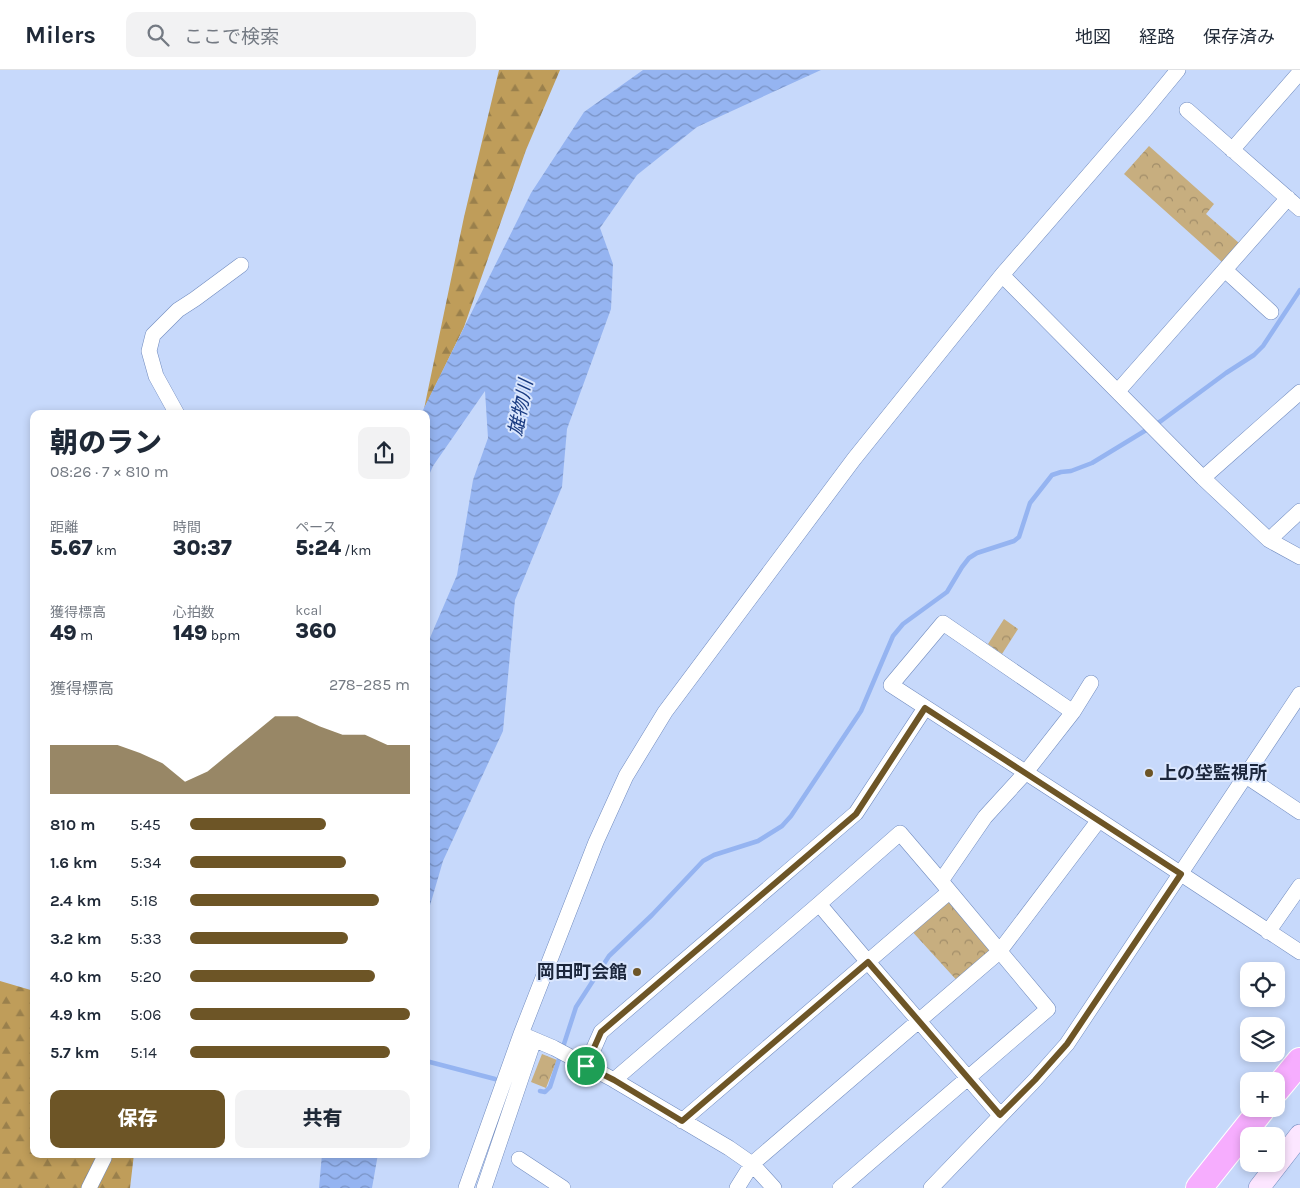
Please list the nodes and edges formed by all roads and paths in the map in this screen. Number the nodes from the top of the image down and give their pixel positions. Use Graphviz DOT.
graph roads {
  1 [pos="1178,70"];
  2 [pos="1300,72"];
  3 [pos="1188,110"];
  4 [pos="1232,150"];
  5 [pos="1297,205"];
  6 [pos="241,265"];
  7 [pos="1225,270"];
  8 [pos="1002,274"];
  9 [pos="1271,312"];
  10 [pos="1118,391"];
  11 [pos="1300,392"];
  12 [pos="175,410"];
  13 [pos="1203,478"];
  14 [pos="1300,511"];
  15 [pos="1269,540"];
  16 [pos="1300,558"];
  17 [pos="1091,683"];
  18 [pos="1300,694"];
  19 [pos="925,708"];
  20 [pos="1073,712"];
  21 [pos="1026,772"];
  22 [pos="1246,776"];
  23 [pos="1300,812"];
  24 [pos="1099,820"];
  25 [pos="1181,874"];
  26 [pos="1300,886"];
  27 [pos="945,887"];
  28 [pos="820,904"];
  29 [pos="1268,932"];
  30 [pos="1000,952"];
  31 [pos="1300,952"];
  32 [pos="868,962"];
  33 [pos="919,1021"];
  34 [pos="527,1037"];
  35 [pos="1300,1061"];
  36 [pos="586,1066"];
  37 [pos="968,1078"];
  38 [pos="1285,1079"];
  39 [pos="614,1080"];
  40 [pos="1000,1115"];
  41 [pos="1256,1117"];
  42 [pos="682,1121"];
  43 [pos="1300,1135"];
  44 [pos="104,1158"];
  45 [pos="519,1159"];
  46 [pos="752,1164"];
  47 [pos="89,1188"];
  48 [pos="466,1188"];
  49 [pos="484,1188"];
  50 [pos="563,1188"];
  51 [pos="737,1188"];
  52 [pos="774,1188"];
  53 [pos="840,1188"];
  54 [pos="931,1188"];
  55 [pos="1199,1188"];
  56 [pos="1259,1188"];
  1 -- 8 [label="street"];
  2 -- 4 [label="street"];
  3 -- 4 [label="street"];
  4 -- 5 [label="street"];
  5 -- 7 [label="street"];
  6 -- 12 [label="street"];
  7 -- 9 [label="street"];
  7 -- 10 [label="street"];
  8 -- 10 [label="street"];
  8 -- 34 [label="street"];
  10 -- 13 [label="street"];
  11 -- 13 [label="street"];
  13 -- 15 [label="street"];
  14 -- 15 [label="street"];
  15 -- 16 [label="street"];
  17 -- 20 [label="street"];
  18 -- 22 [label="street"];
  19 -- 20 [label="street"];
  19 -- 21 [label="street"];
  19 -- 36 [label="street"];
  20 -- 21 [label="street"];
  21 -- 24 [label="street"];
  21 -- 27 [label="street"];
  22 -- 23 [label="street"];
  22 -- 25 [label="street"];
  24 -- 25 [label="street"];
  24 -- 30 [label="street"];
  25 -- 29 [label="street"];
  25 -- 40 [label="street"];
  26 -- 29 [label="street"];
  27 -- 28 [label="street"];
  27 -- 30 [label="street"];
  27 -- 32 [label="street"];
  28 -- 32 [label="street"];
  28 -- 39 [label="street"];
  29 -- 31 [label="street"];
  30 -- 33 [label="street"];
  30 -- 37 [label="street"];
  32 -- 33 [label="street"];
  32 -- 42 [label="street"];
  33 -- 37 [label="street"];
  33 -- 46 [label="street"];
  34 -- 36 [label="street"];
  34 -- 48 [label="street"];
  34 -- 49 [label="street"];
  35 -- 38 [label="highway"];
  36 -- 39 [label="street"];
  37 -- 40 [label="street"];
  37 -- 53 [label="street"];
  39 -- 42 [label="street"];
  40 -- 54 [label="street"];
  41 -- 55 [label="highway"];
  42 -- 46 [label="street"];
  43 -- 56 [label="street"];
  44 -- 47 [label="street"];
  45 -- 50 [label="street"];
  46 -- 51 [label="street"];
  46 -- 52 [label="street"];
}
